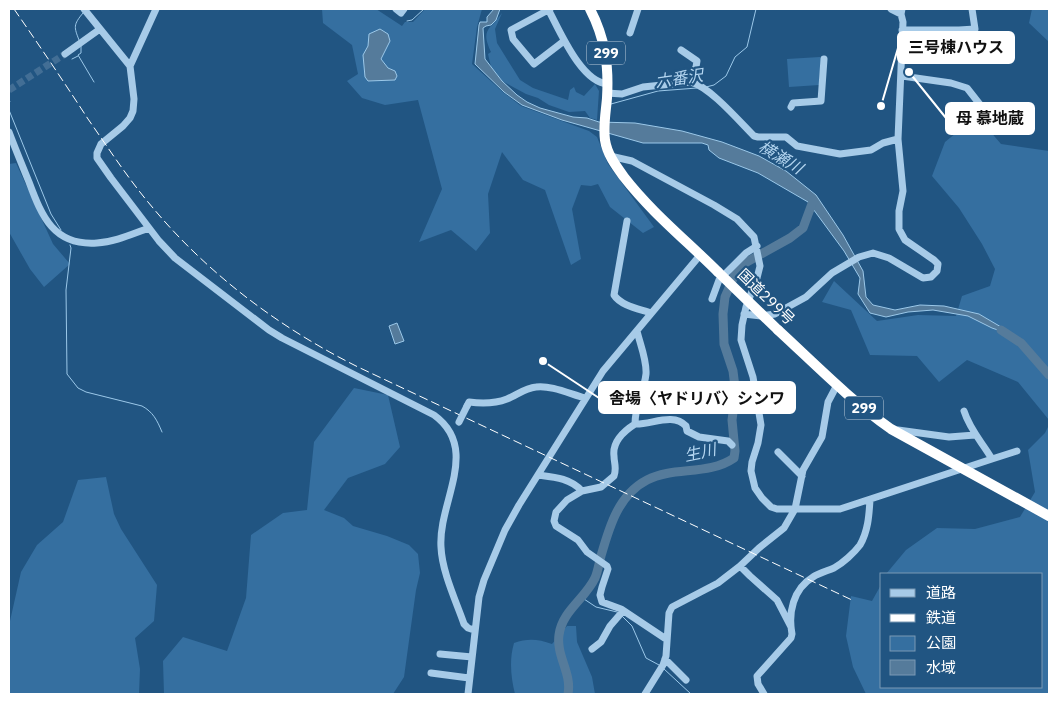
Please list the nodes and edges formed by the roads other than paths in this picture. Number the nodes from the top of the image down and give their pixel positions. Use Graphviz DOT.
graph roads {
  1 [pos="156,9"];
  2 [pos="396,9"];
  3 [pos="404,9"];
  4 [pos="549,9"];
  5 [pos="590,9"];
  6 [pos="638,9"];
  7 [pos="891,9"];
  8 [pos="972,9"];
  9 [pos="85,11"];
  10 [pos="902,11"];
  11 [pos="100,29"];
  12 [pos="902,30"];
  13 [pos="630,33"];
  14 [pos="564,41"];
  15 [pos="681,50"];
  16 [pos="65,54"];
  17 [pos="824,59"];
  18 [pos="130,66"];
  19 [pos="902,76"];
  20 [pos="688,82"];
  21 [pos="607,92"];
  22 [pos="791,107"];
  23 [pos="1000,130"];
  24 [pos="9,132"];
  25 [pos="898,140"];
  26 [pos="610,156"];
  27 [pos="627,221"];
  28 [pos="149,228"];
  29 [pos="758,248"];
  30 [pos="700,254"];
  31 [pos="712,299"];
  32 [pos="651,313"];
  33 [pos="744,314"];
  34 [pos="637,331"];
  35 [pos="837,386"];
  36 [pos="585,398"];
  37 [pos="964,411"];
  38 [pos="635,424"];
  39 [pos="891,430"];
  40 [pos="452,434"];
  41 [pos="975,435"];
  42 [pos="732,445"];
  43 [pos="1017,451"];
  44 [pos="778,452"];
  45 [pos="992,459"];
  46 [pos="962,469"];
  47 [pos="538,474"];
  48 [pos="802,476"];
  49 [pos="582,491"];
  50 [pos="870,500"];
  51 [pos="795,509"];
  52 [pos="1049,516"];
  53 [pos="740,566"];
  54 [pos="623,611"];
  55 [pos="791,628"];
  56 [pos="474,630"];
  57 [pos="666,640"];
  58 [pos="592,649"];
  59 [pos="440,654"];
  60 [pos="472,657"];
  61 [pos="662,665"];
  62 [pos="431,673"];
  63 [pos="470,678"];
  64 [pos="686,680"];
  65 [pos="648,693"];
  66 [pos="468,694"];
  67 [pos="764,694"];
  1 -- 18 [label="street"];
  2 -- 3 [label="street"];
  4 -- 14 [label="street"];
  4 -- 14 [label="street"];
  5 -- 21 [label="highway, 国道299号 / 299"];
  6 -- 13 [label="street"];
  7 -- 10 [label="street"];
  8 -- 12 [label="street"];
  9 -- 11 [label="street"];
  10 -- 12 [label="street"];
  11 -- 16 [label="street"];
  11 -- 18 [label="street"];
  12 -- 19 [label="street"];
  14 -- 21 [label="street"];
  15 -- 20 [label="street"];
  17 -- 22 [label="street"];
  18 -- 28 [label="street"];
  19 -- 23 [label="street"];
  19 -- 25 [label="street"];
  20 -- 21 [label="street"];
  20 -- 25 [label="street"];
  21 -- 26 [label="highway, 国道299号 / 299"];
  24 -- 28 [label="street"];
  25 -- 33 [label="street"];
  26 -- 29 [label="street"];
  26 -- 30 [label="highway, 国道299号 / 299"];
  27 -- 32 [label="street"];
  28 -- 40 [label="street"];
  29 -- 31 [label="street"];
  29 -- 33 [label="street"];
  30 -- 32 [label="street"];
  30 -- 35 [label="highway, 国道299号 / 299, bridge"];
  32 -- 34 [label="street"];
  33 -- 51 [label="street"];
  34 -- 36 [label="street"];
  34 -- 38 [label="street"];
  35 -- 39 [label="highway, 国道299号 / 299"];
  35 -- 48 [label="street"];
  36 -- 40 [label="street, bridge"];
  36 -- 47 [label="street"];
  37 -- 41 [label="street"];
  38 -- 42 [label="street"];
  38 -- 49 [label="street"];
  39 -- 41 [label="street"];
  39 -- 46 [label="highway, 国道299号 / 299"];
  40 -- 56 [label="street"];
  41 -- 45 [label="street"];
  43 -- 45 [label="street"];
  44 -- 48 [label="street"];
  45 -- 46 [label="street"];
  46 -- 50 [label="street"];
  46 -- 52 [label="highway, 国道299号 / 299"];
  47 -- 49 [label="street"];
  47 -- 56 [label="street"];
  48 -- 51 [label="street"];
  49 -- 54 [label="street"];
  50 -- 51 [label="street"];
  50 -- 55 [label="street"];
  51 -- 53 [label="street"];
  53 -- 55 [label="street"];
  53 -- 57 [label="street"];
  54 -- 57 [label="street"];
  54 -- 58 [label="street"];
  55 -- 67 [label="street"];
  56 -- 60 [label="street"];
  57 -- 61 [label="street"];
  59 -- 60 [label="street"];
  60 -- 63 [label="street"];
  61 -- 64 [label="street"];
  61 -- 65 [label="street"];
  62 -- 63 [label="street"];
  63 -- 66 [label="street"];
}
